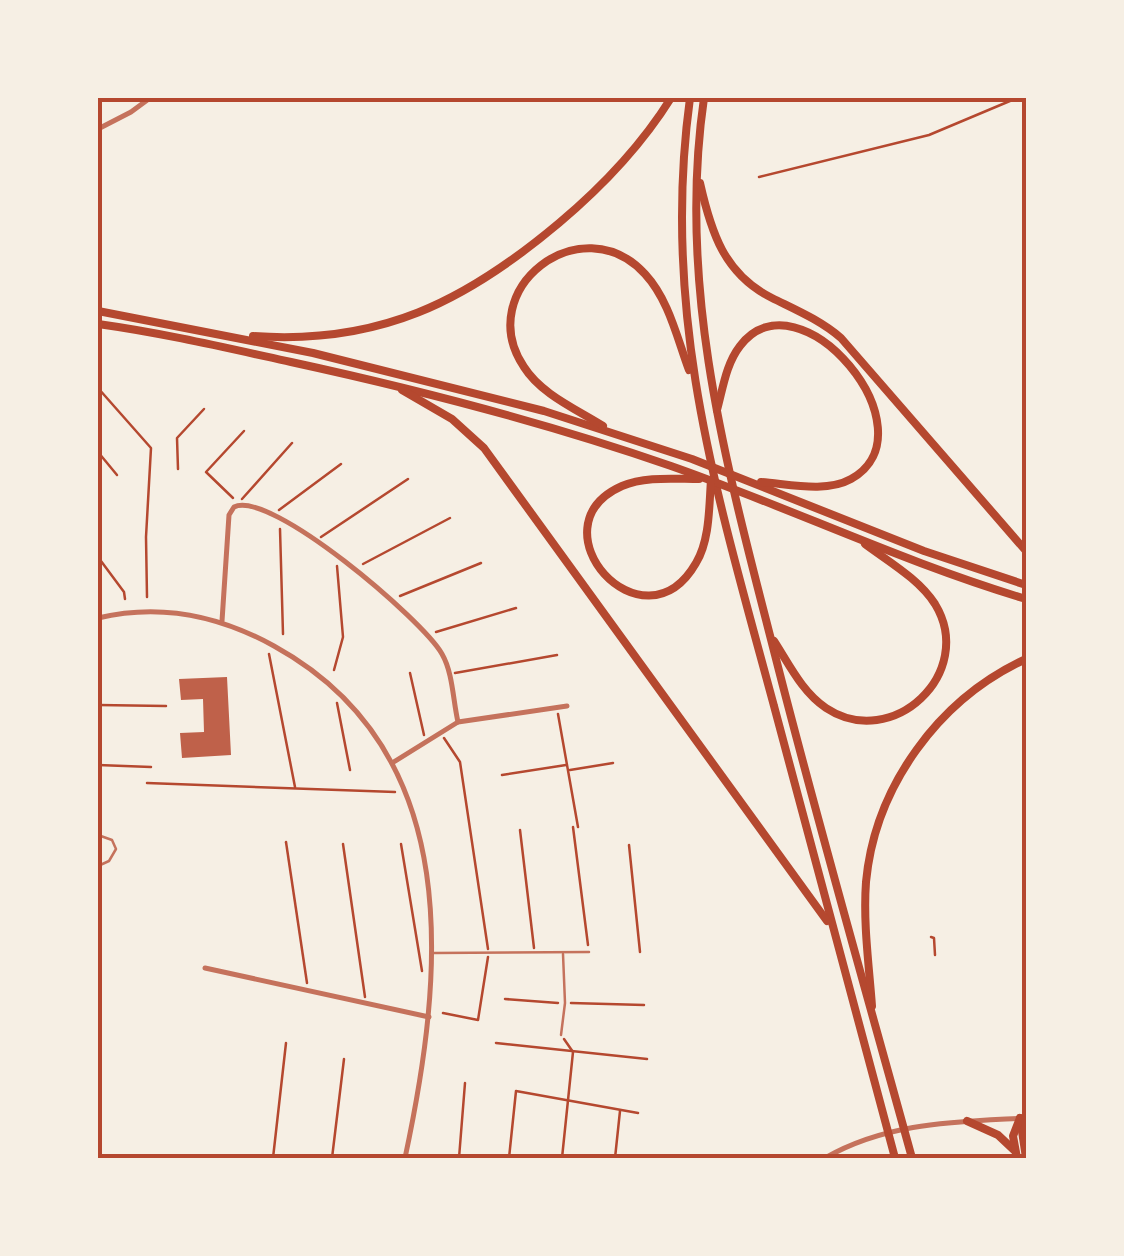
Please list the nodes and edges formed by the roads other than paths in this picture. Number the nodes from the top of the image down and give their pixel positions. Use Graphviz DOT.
graph roads {
  1 [pos="150,98"];
  2 [pos="671,98"];
  3 [pos="690,98"];
  4 [pos="704,98"];
  5 [pos="98,129"];
  6 [pos="697,170"];
  7 [pos="98,311"];
  8 [pos="98,324"];
  9 [pos="223,334"];
  10 [pos="389,383"];
  11 [pos="694,384"];
  12 [pos="716,417"];
  13 [pos="611,432"];
  14 [pos="712,470"];
  15 [pos="705,479"];
  16 [pos="751,481"];
  17 [pos="858,539"];
  18 [pos="1026,551"];
  19 [pos="1026,585"];
  20 [pos="1026,599"];
  21 [pos="98,618"];
  22 [pos="222,622"];
  23 [pos="770,635"];
  24 [pos="1026,659"];
  25 [pos="567,706"];
  26 [pos="458,722"];
  27 [pos="392,764"];
  28 [pos="98,834"];
  29 [pos="98,866"];
  30 [pos="834,932"];
  31 [pos="563,952"];
  32 [pos="590,952"];
  33 [pos="432,954"];
  34 [pos="205,968"];
  35 [pos="429,1017"];
  36 [pos="874,1025"];
  37 [pos="561,1035"];
  38 [pos="1023,1118"];
  39 [pos="967,1120"];
  40 [pos="1016,1155"];
  41 [pos="404,1158"];
  42 [pos="824,1158"];
  43 [pos="896,1158"];
  44 [pos="912,1158"];
  45 [pos="1026,1158"];
  1 -- 5 [label="street"];
  2 -- 9 [label="highway"];
  3 -- 11 [label="highway"];
  4 -- 6 [label="highway"];
  6 -- 12 [label="highway"];
  6 -- 18 [label="highway"];
  7 -- 9 [label="highway"];
  8 -- 10 [label="highway"];
  9 -- 13 [label="highway"];
  10 -- 15 [label="highway"];
  10 -- 30 [label="highway"];
  11 -- 13 [label="highway"];
  11 -- 14 [label="highway"];
  12 -- 16 [label="highway"];
  12 -- 23 [label="highway"];
  13 -- 16 [label="highway"];
  14 -- 15 [label="highway"];
  14 -- 30 [label="highway"];
  15 -- 17 [label="highway"];
  16 -- 19 [label="highway"];
  17 -- 20 [label="highway"];
  17 -- 23 [label="highway"];
  21 -- 22 [label="street"];
  22 -- 26 [label="street"];
  22 -- 27 [label="street"];
  23 -- 36 [label="highway"];
  24 -- 36 [label="highway"];
  25 -- 26 [label="street"];
  26 -- 27 [label="street"];
  27 -- 33 [label="street"];
  28 -- 29 [label="lane"];
  30 -- 43 [label="highway"];
  31 -- 32 [label="lane"];
  31 -- 33 [label="lane"];
  31 -- 37 [label="lane"];
  33 -- 35 [label="street"];
  34 -- 35 [label="street"];
  35 -- 41 [label="street"];
  36 -- 44 [label="highway"];
  38 -- 39 [label="street"];
  38 -- 40 [label="highway"];
  38 -- 45 [label="highway"];
  39 -- 40 [label="highway"];
  39 -- 42 [label="street"];
}
